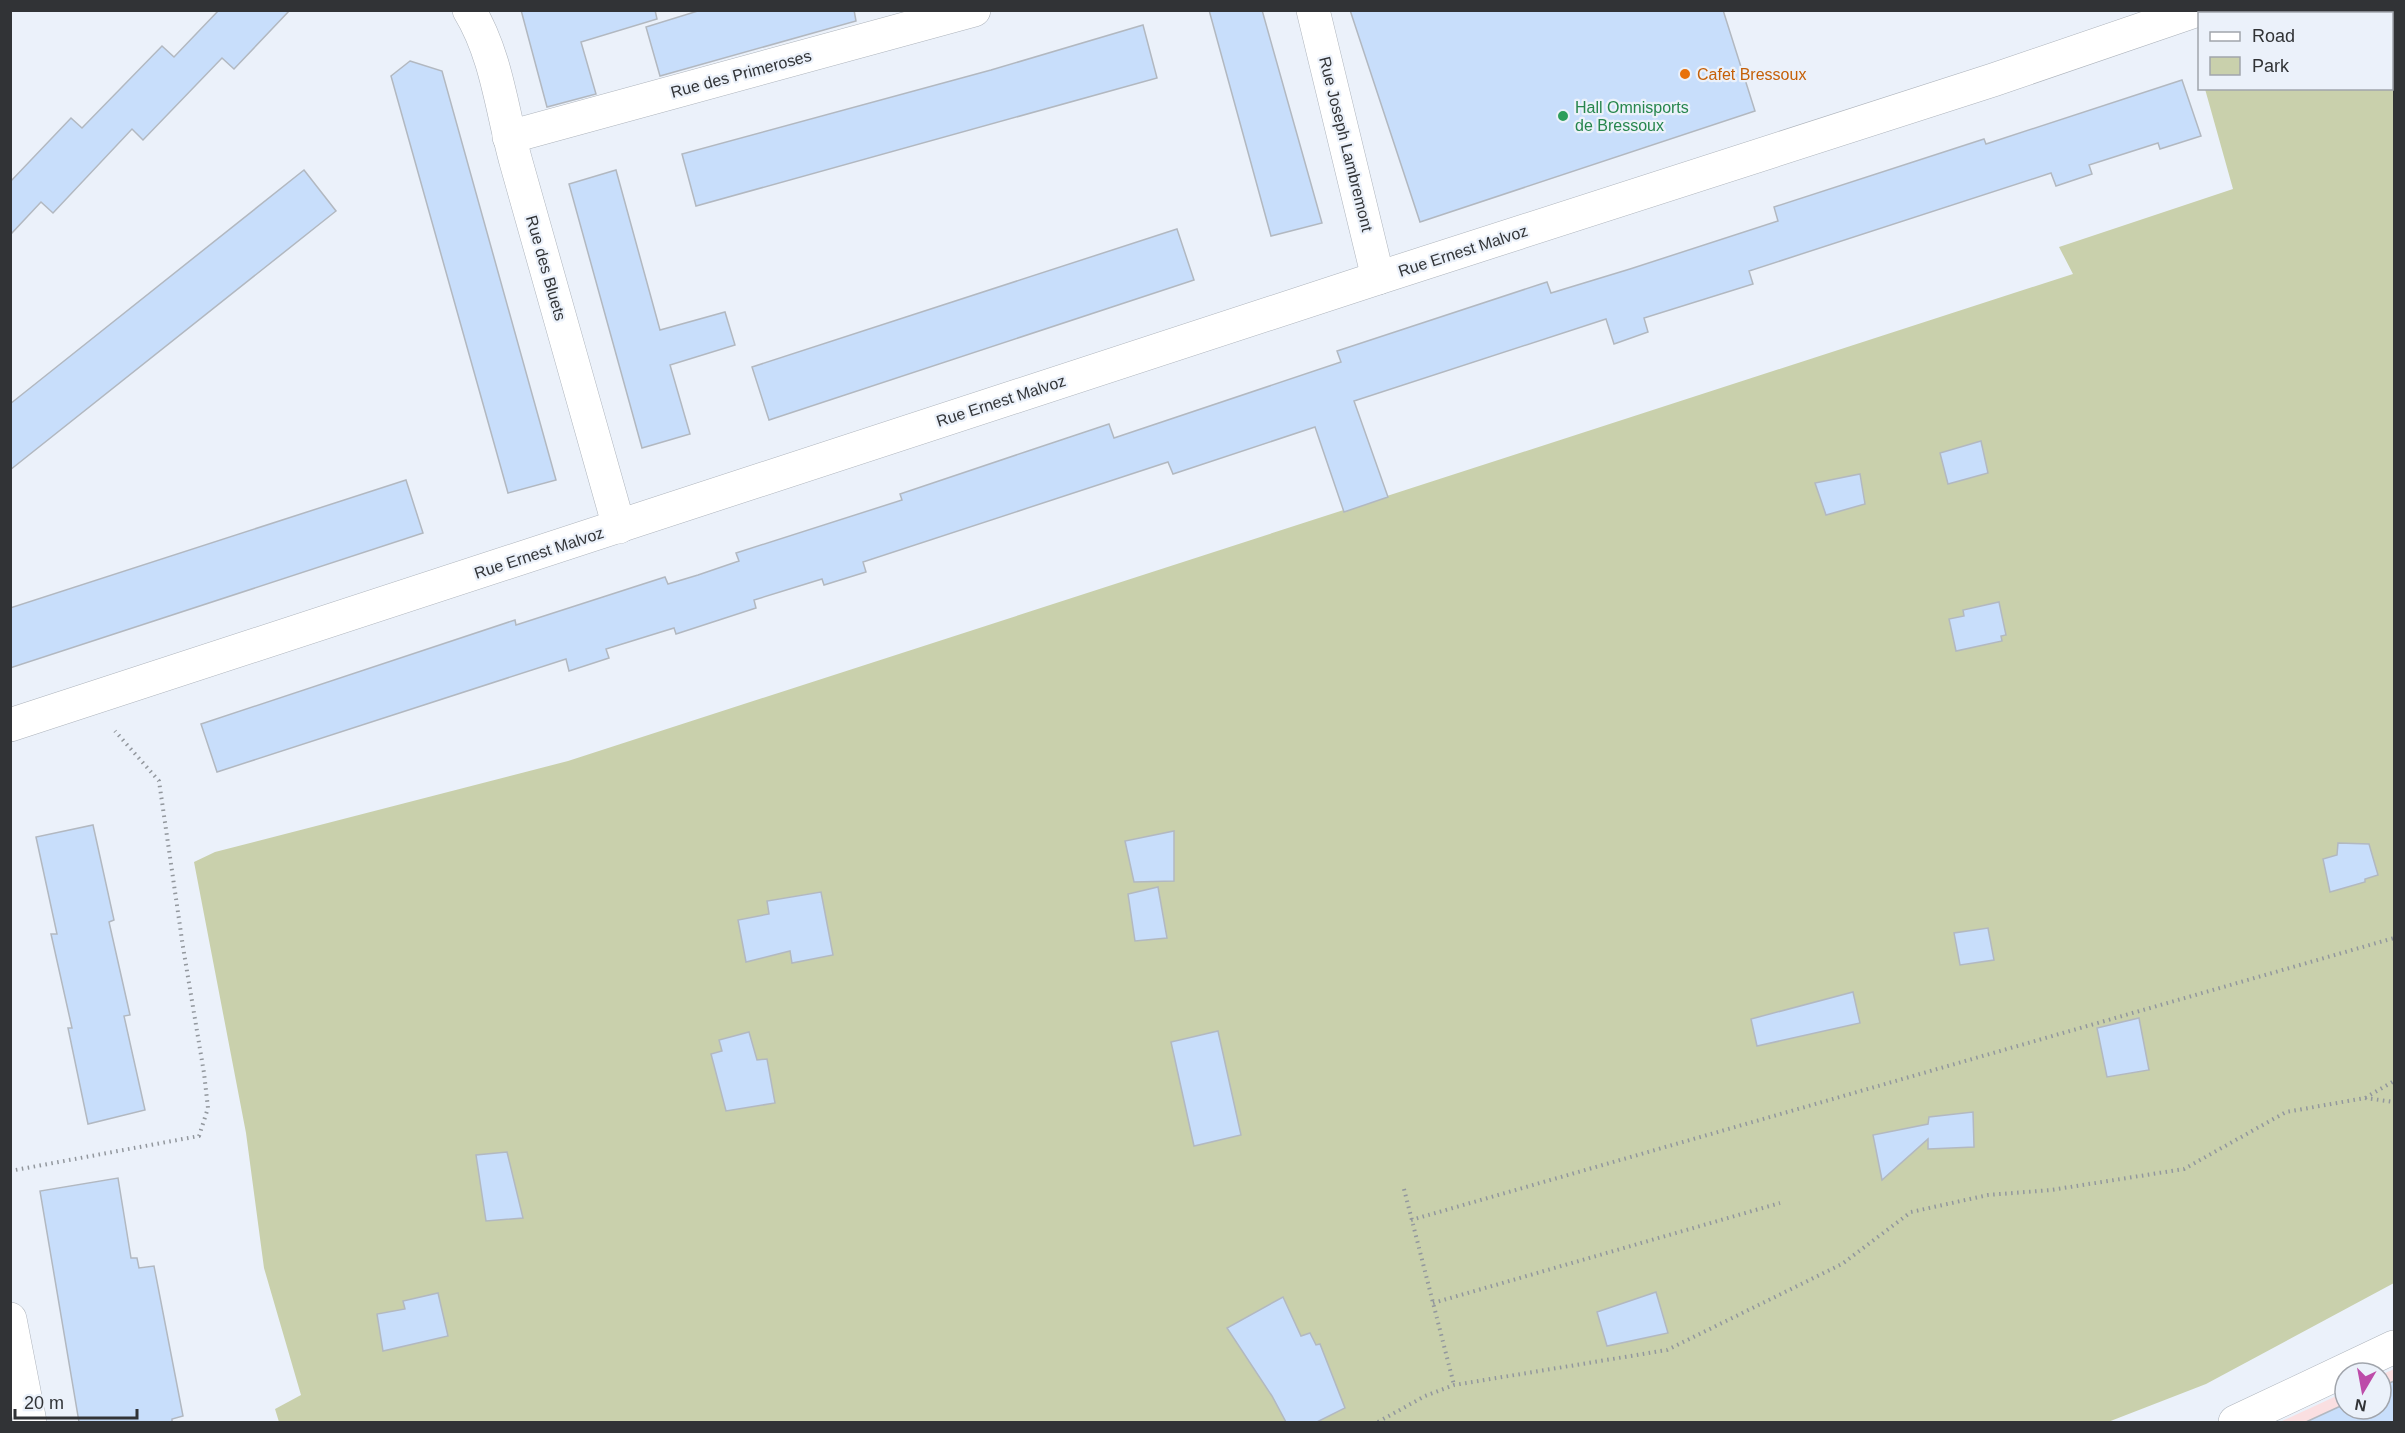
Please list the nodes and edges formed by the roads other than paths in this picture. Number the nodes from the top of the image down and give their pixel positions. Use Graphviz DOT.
graph roads {
  1 [pos="469,10"];
  2 [pos="974,10"];
  3 [pos="1313,10"];
  4 [pos="2198,10"];
  5 [pos="2151,18"];
  6 [pos="509,137"];
  7 [pos="1378,278"];
  8 [pos="619,527"];
  9 [pos="10,725"];
  10 [pos="10,1319"];
  11 [pos="2394,1347"];
  12 [pos="30,1422"];
  13 [pos="2235,1422"];
  1 -- 6 [label="street, Rue des Bluets"];
  2 -- 6 [label="street, Rue des Primeroses"];
  3 -- 7 [label="street, Rue Joseph Lambremont"];
  4 -- 5 [label="street, Rue Ernest Malvoz"];
  5 -- 7 [label="street, Rue Ernest Malvoz"];
  6 -- 8 [label="street, Rue des Bluets"];
  7 -- 8 [label="street, Rue Ernest Malvoz"];
  8 -- 9 [label="street, Rue Ernest Malvoz"];
  10 -- 12 [label="street"];
  11 -- 13 [label="street"];
}
